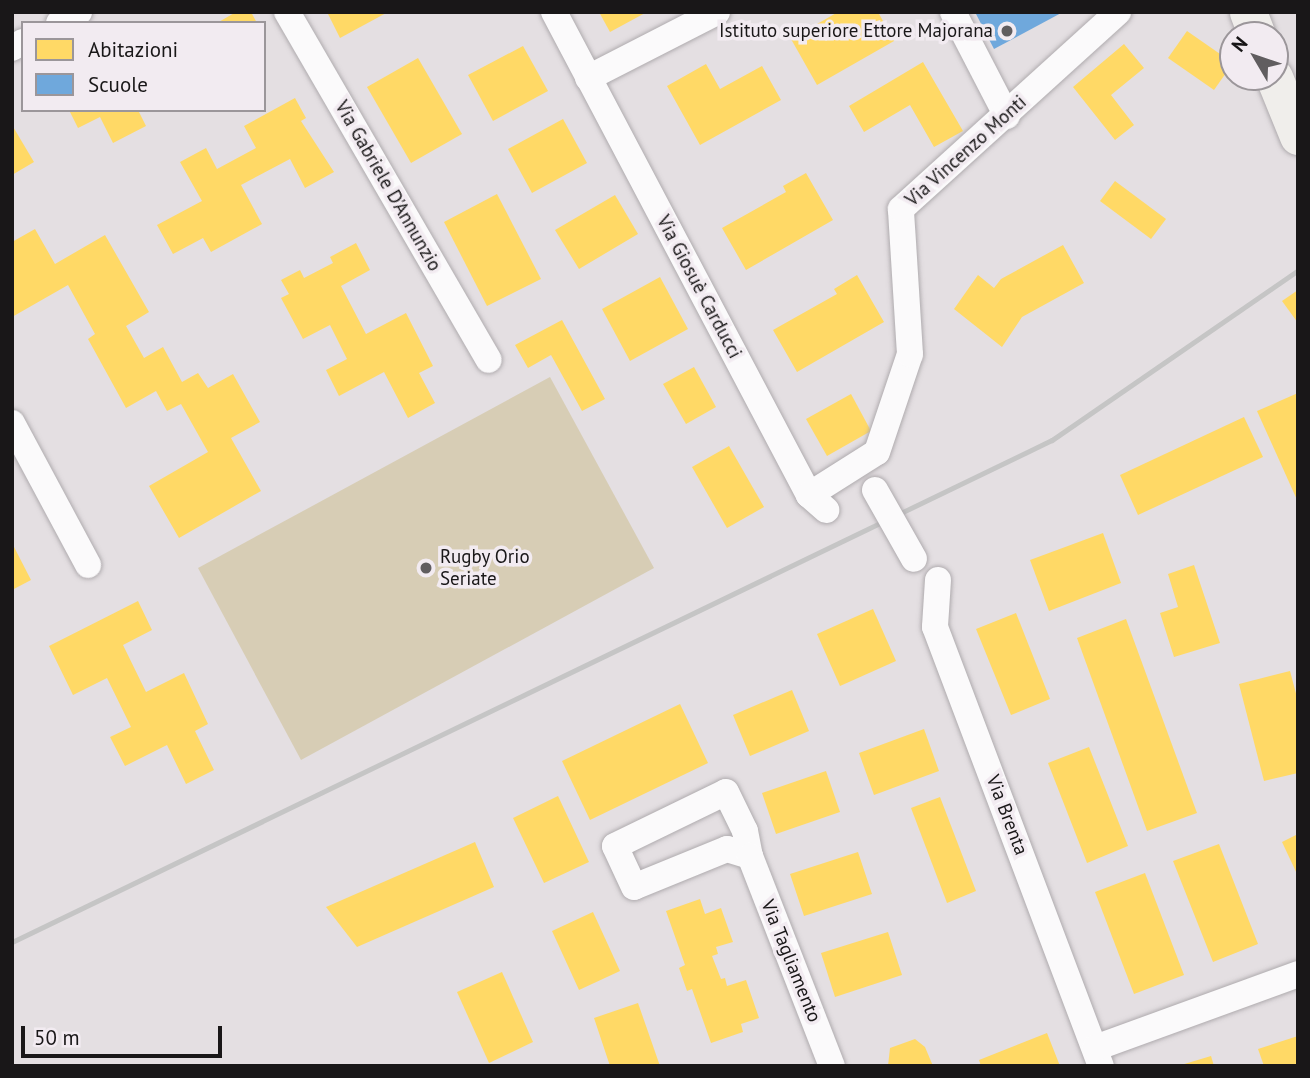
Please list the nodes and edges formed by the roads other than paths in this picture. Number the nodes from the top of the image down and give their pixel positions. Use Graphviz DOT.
graph roads {
  1 [pos="79,12"];
  2 [pos="287,12"];
  3 [pos="554,12"];
  4 [pos="717,12"];
  5 [pos="953,12"];
  6 [pos="1118,12"];
  7 [pos="63,21"];
  8 [pos="588,78"];
  9 [pos="1280,91"];
  10 [pos="1007,116"];
  11 [pos="1298,135"];
  12 [pos="488,360"];
  13 [pos="12,423"];
  14 [pos="875,490"];
  15 [pos="818,502"];
  16 [pos="914,559"];
  17 [pos="88,565"];
  18 [pos="939,580"];
  19 [pos="750,856"];
  20 [pos="1298,974"];
  21 [pos="1098,1057"];
  22 [pos="832,1066"];
  1 -- 7 [label="street"];
  2 -- 12 [label="street, Via Gabriele D'Annunzio"];
  3 -- 8 [label="street, Via Giosuè Carducci"];
  4 -- 8 [label="street"];
  5 -- 10 [label="street"];
  6 -- 10 [label="street, Via Vincenzo Monti"];
  8 -- 15 [label="street, Via Giosuè Carducci"];
  9 -- 11 [label="street"];
  10 -- 15 [label="street, Via Vincenzo Monti"];
  13 -- 17 [label="street"];
  14 -- 16 [label="street, bridge"];
  18 -- 21 [label="street, Via Brenta"];
  19 -- 19 [label="street, Via Tagliamento"];
  19 -- 22 [label="street, Via Tagliamento"];
  20 -- 21 [label="street, Via Brenta"];
}
